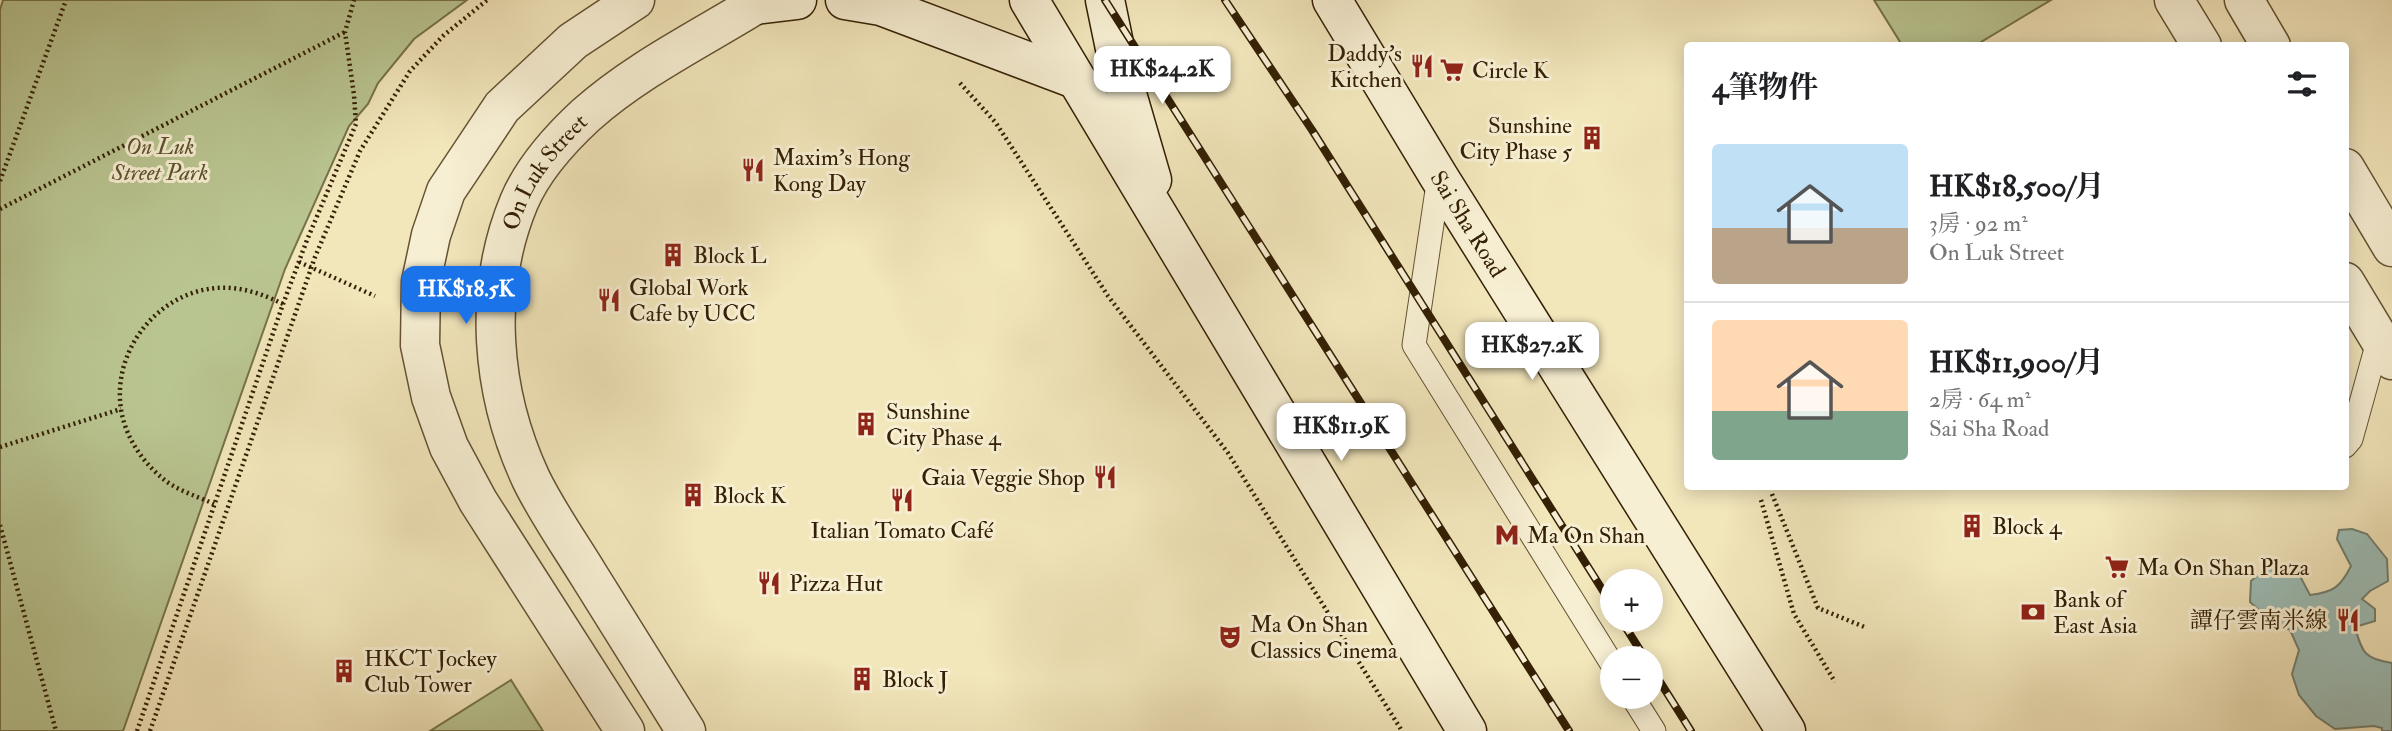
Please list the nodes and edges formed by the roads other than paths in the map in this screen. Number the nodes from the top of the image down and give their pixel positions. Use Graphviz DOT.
graph roads {
  1 [pos="635,0"];
  2 [pos="797,0"];
  3 [pos="845,0"];
  4 [pos="1029,0"];
  5 [pos="1105,0"];
  6 [pos="1332,0"];
  7 [pos="2174,0"];
  8 [pos="2244,0"];
  9 [pos="759,3"];
  10 [pos="2200,42"];
  11 [pos="2269,42"];
  12 [pos="1075,79"];
  13 [pos="2349,175"];
  14 [pos="1439,177"];
  15 [pos="1164,226"];
  16 [pos="2392,247"];
  17 [pos="2349,289"];
  18 [pos="2385,349"];
  19 [pos="2349,441"];
  20 [pos="1601,646"];
  21 [pos="1640,709"];
  22 [pos="625,731"];
  23 [pos="686,731"];
  24 [pos="1467,731"];
  25 [pos="1654,731"];
  26 [pos="1786,731"];
  1 -- 22 [label="main road"];
  2 -- 9 [label="main road"];
  3 -- 12 [label="main road"];
  4 -- 12 [label="main road"];
  5 -- 15 [label="main road"];
  6 -- 14 [label="main road, Sai Sha Road"];
  7 -- 10 [label="main road"];
  8 -- 11 [label="main road"];
  9 -- 23 [label="main road, On Luk Street"];
  12 -- 15 [label="main road"];
  13 -- 16 [label="main road"];
  14 -- 20 [label="lane"];
  14 -- 26 [label="main road, Sai Sha Road"];
  15 -- 24 [label="main road"];
  17 -- 18 [label="main road"];
  18 -- 19 [label="lane"];
  21 -- 25 [label="lane"];
}
